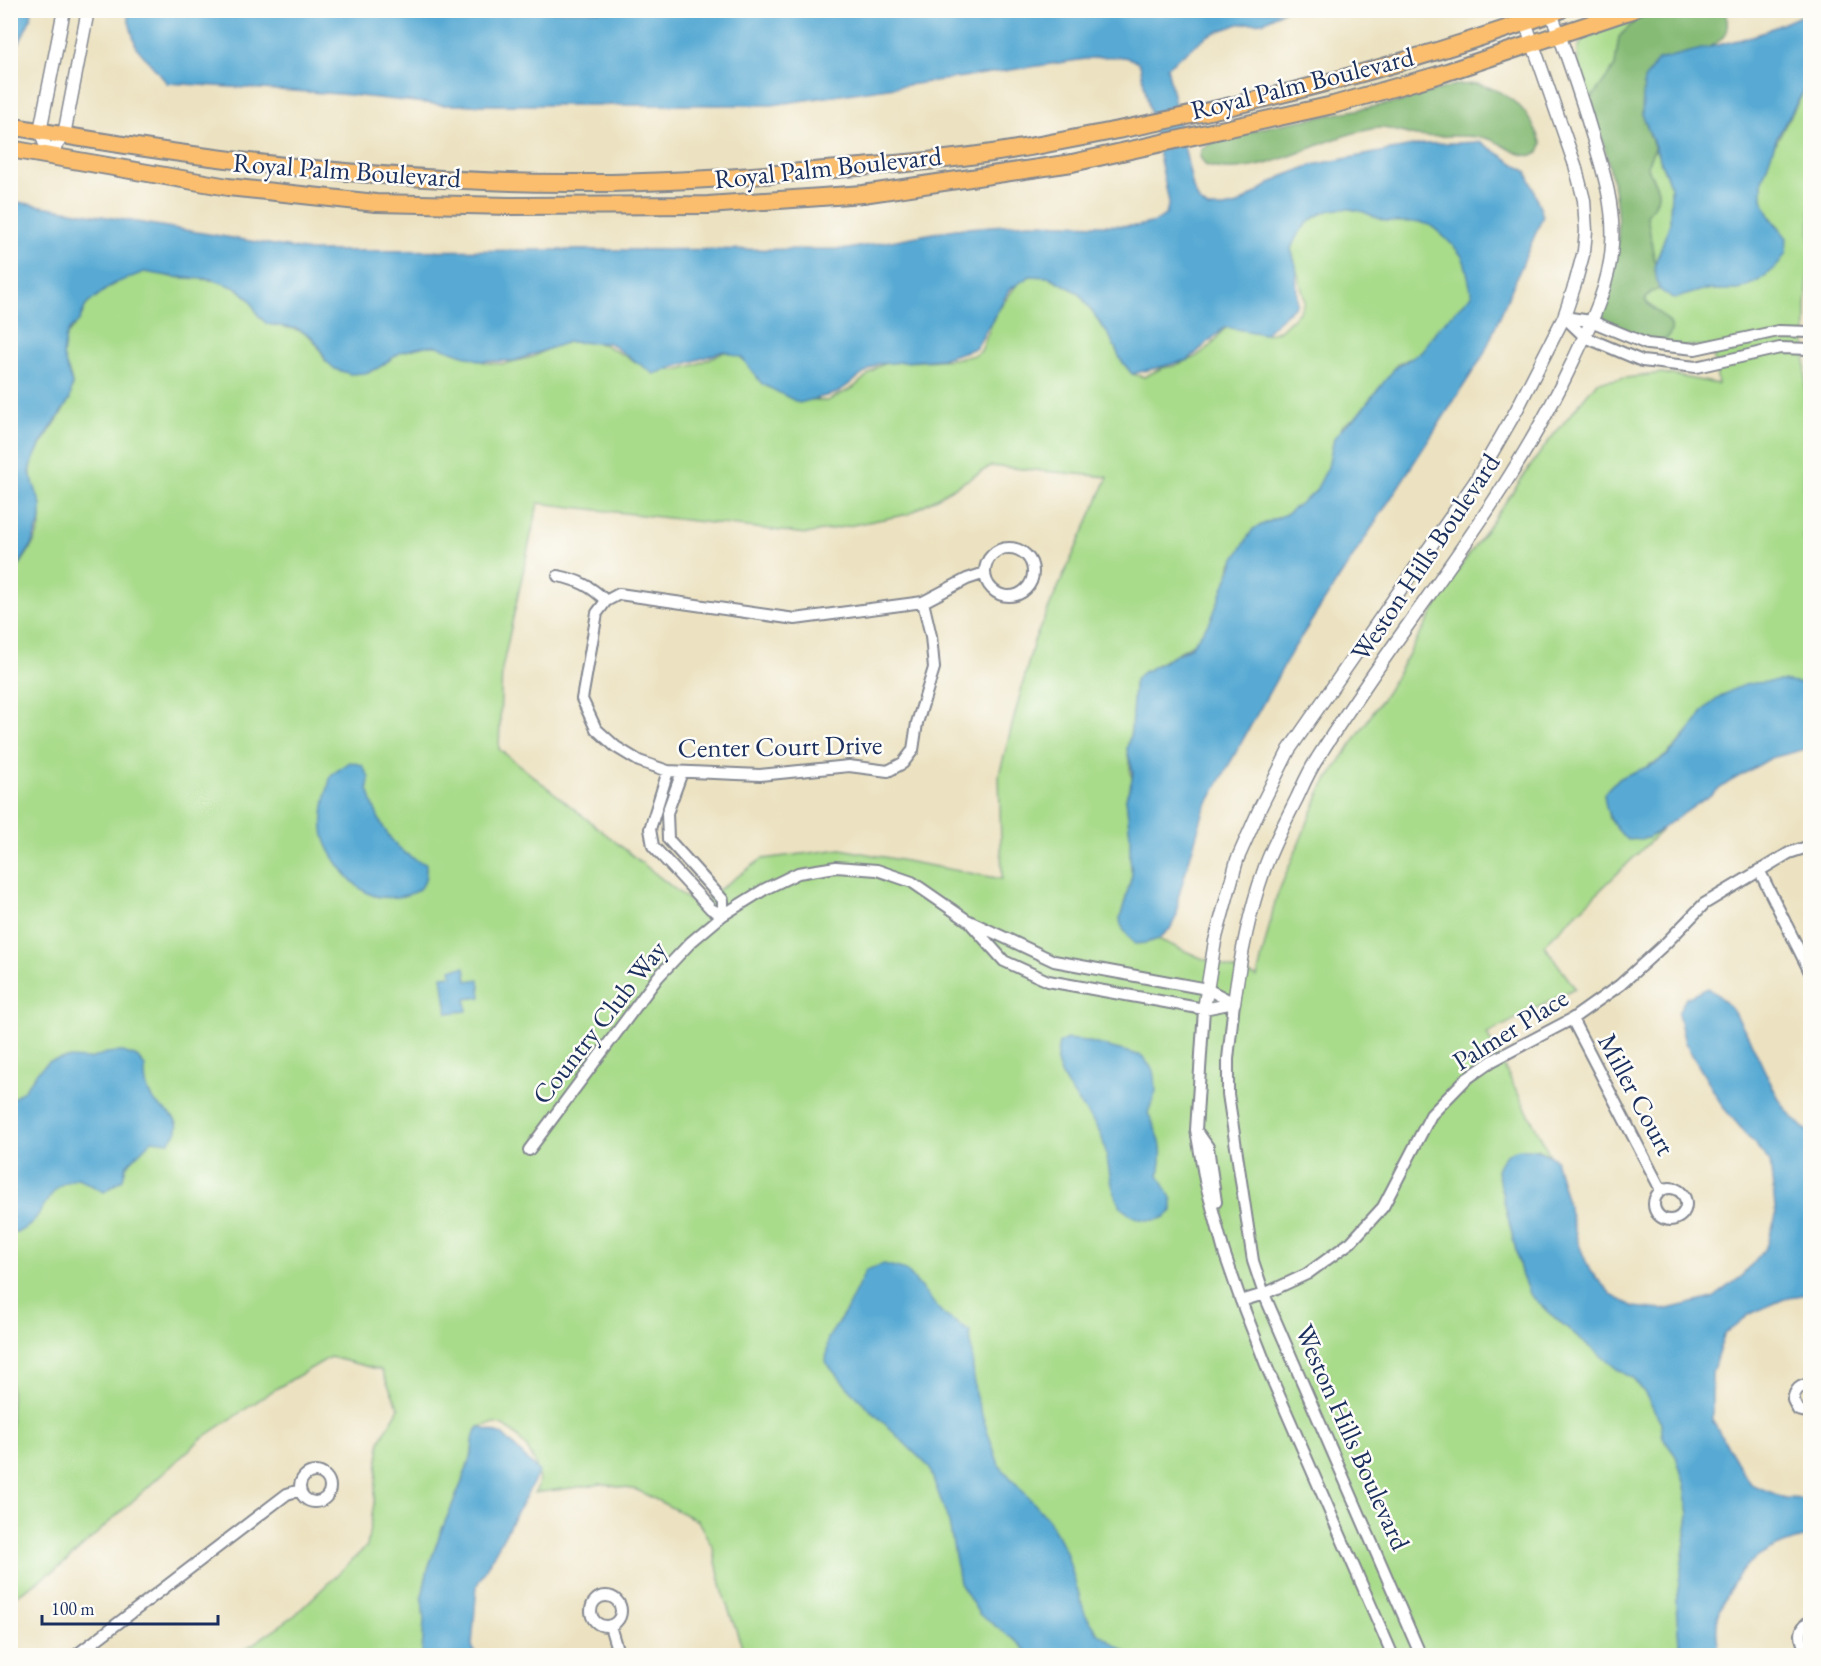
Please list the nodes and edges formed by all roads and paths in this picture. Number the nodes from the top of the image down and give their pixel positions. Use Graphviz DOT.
graph roads {
  1 [pos="64,10"];
  2 [pos="88,10"];
  3 [pos="1632,10"];
  4 [pos="1553,12"];
  5 [pos="1523,16"];
  6 [pos="1559,36"];
  7 [pos="1533,44"];
  8 [pos="10,126"];
  9 [pos="40,131"];
  10 [pos="64,135"];
  11 [pos="10,149"];
  12 [pos="49,155"];
  13 [pos="1564,317"];
  14 [pos="1591,321"];
  15 [pos="1810,332"];
  16 [pos="1585,337"];
  17 [pos="1810,349"];
  18 [pos="985,573"];
  19 [pos="558,576"];
  20 [pos="606,601"];
  21 [pos="923,602"];
  22 [pos="668,771"];
  23 [pos="682,772"];
  24 [pos="651,827"];
  25 [pos="666,827"];
  26 [pos="1810,846"];
  27 [pos="1759,870"];
  28 [pos="723,915"];
  29 [pos="968,920"];
  30 [pos="1810,972"];
  31 [pos="1207,989"];
  32 [pos="1233,1003"];
  33 [pos="1204,1009"];
  34 [pos="1572,1019"];
  35 [pos="529,1150"];
  36 [pos="1662,1190"];
  37 [pos="1264,1294"];
  38 [pos="1241,1301"];
  39 [pos="1810,1385"];
  40 [pos="1810,1413"];
  41 [pos="300,1490"];
  42 [pos="1810,1622"];
  43 [pos="610,1626"];
  44 [pos="1810,1649"];
  45 [pos="75,1656"];
  46 [pos="619,1656"];
  47 [pos="1393,1656"];
  48 [pos="1421,1656"];
  1 -- 9 [label="street"];
  2 -- 10 [label="street"];
  3 -- 6 [label="main road, Royal Palm Boulevard"];
  4 -- 5 [label="main road, Royal Palm Boulevard"];
  4 -- 6 [label="street, Weston Hills Boulevard"];
  5 -- 7 [label="street, Weston Hills Boulevard"];
  5 -- 10 [label="main road, Royal Palm Boulevard"];
  6 -- 7 [label="main road, Royal Palm Boulevard"];
  6 -- 14 [label="street, Weston Hills Boulevard"];
  7 -- 12 [label="main road, Royal Palm Boulevard"];
  7 -- 13 [label="street, Weston Hills Boulevard"];
  8 -- 9 [label="main road, Royal Palm Boulevard"];
  9 -- 10 [label="main road, Royal Palm Boulevard"];
  9 -- 12 [label="street"];
  10 -- 12 [label="street"];
  11 -- 12 [label="main road, Royal Palm Boulevard"];
  13 -- 14 [label="street"];
  13 -- 16 [label="street"];
  13 -- 31 [label="street, Weston Hills Boulevard"];
  14 -- 15 [label="street"];
  14 -- 16 [label="street, Weston Hills Boulevard"];
  16 -- 17 [label="street"];
  16 -- 32 [label="street, Weston Hills Boulevard"];
  18 -- 18 [label="street"];
  18 -- 21 [label="street"];
  19 -- 20 [label="street"];
  20 -- 21 [label="street"];
  20 -- 22 [label="street, Center Court Drive"];
  21 -- 23 [label="street, Center Court Drive"];
  22 -- 23 [label="street, Center Court Drive"];
  22 -- 24 [label="street"];
  23 -- 25 [label="street"];
  24 -- 25 [label="street"];
  24 -- 28 [label="street"];
  25 -- 28 [label="street"];
  26 -- 27 [label="street, Palmer Place"];
  27 -- 30 [label="street"];
  27 -- 34 [label="street, Palmer Place"];
  28 -- 29 [label="street, Country Club Way"];
  28 -- 35 [label="street, Country Club Way"];
  29 -- 31 [label="street, Country Club Way"];
  29 -- 33 [label="street, Country Club Way"];
  31 -- 32 [label="street, Country Club Way"];
  31 -- 33 [label="street, Weston Hills Boulevard"];
  32 -- 33 [label="street, Country Club Way"];
  32 -- 37 [label="street, Weston Hills Boulevard"];
  33 -- 38 [label="street, Weston Hills Boulevard"];
  34 -- 36 [label="street, Miller Court"];
  34 -- 37 [label="street, Palmer Place"];
  37 -- 38 [label="street, Palmer Place"];
  37 -- 48 [label="street, Weston Hills Boulevard"];
  38 -- 47 [label="street, Weston Hills Boulevard"];
  39 -- 40 [label="street"];
  41 -- 45 [label="street"];
  42 -- 44 [label="street"];
  43 -- 46 [label="street"];
}
